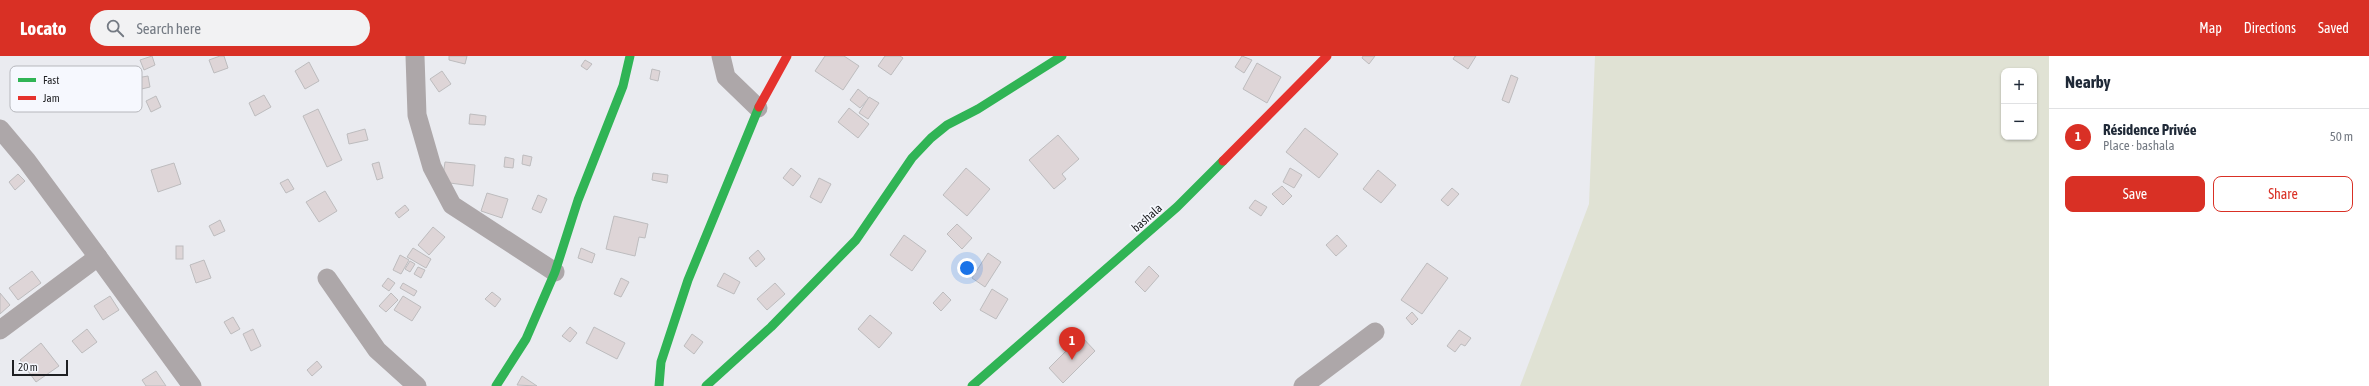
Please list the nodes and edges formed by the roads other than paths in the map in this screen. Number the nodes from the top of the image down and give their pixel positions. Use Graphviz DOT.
graph roads {
  1 [pos="415,56"];
  2 [pos="630,56"];
  3 [pos="721,56"];
  4 [pos="787,56"];
  5 [pos="1062,56"];
  6 [pos="1327,56"];
  7 [pos="758,108"];
  8 [pos="0,129"];
  9 [pos="98,257"];
  10 [pos="555,272"];
  11 [pos="327,278"];
  12 [pos="0,330"];
  13 [pos="1375,332"];
  14 [pos="192,386"];
  15 [pos="417,386"];
  16 [pos="496,386"];
  17 [pos="659,386"];
  18 [pos="706,386"];
  19 [pos="972,386"];
  20 [pos="1303,386"];
  1 -- 10 [label="street"];
  2 -- 10 [label="street"];
  3 -- 7 [label="street"];
  4 -- 7 [label="street"];
  5 -- 18 [label="street"];
  6 -- 19 [label="street, bashala"];
  7 -- 17 [label="street"];
  8 -- 9 [label="street"];
  9 -- 12 [label="street"];
  9 -- 14 [label="street"];
  10 -- 16 [label="street"];
  11 -- 15 [label="street"];
  13 -- 20 [label="street"];
}
